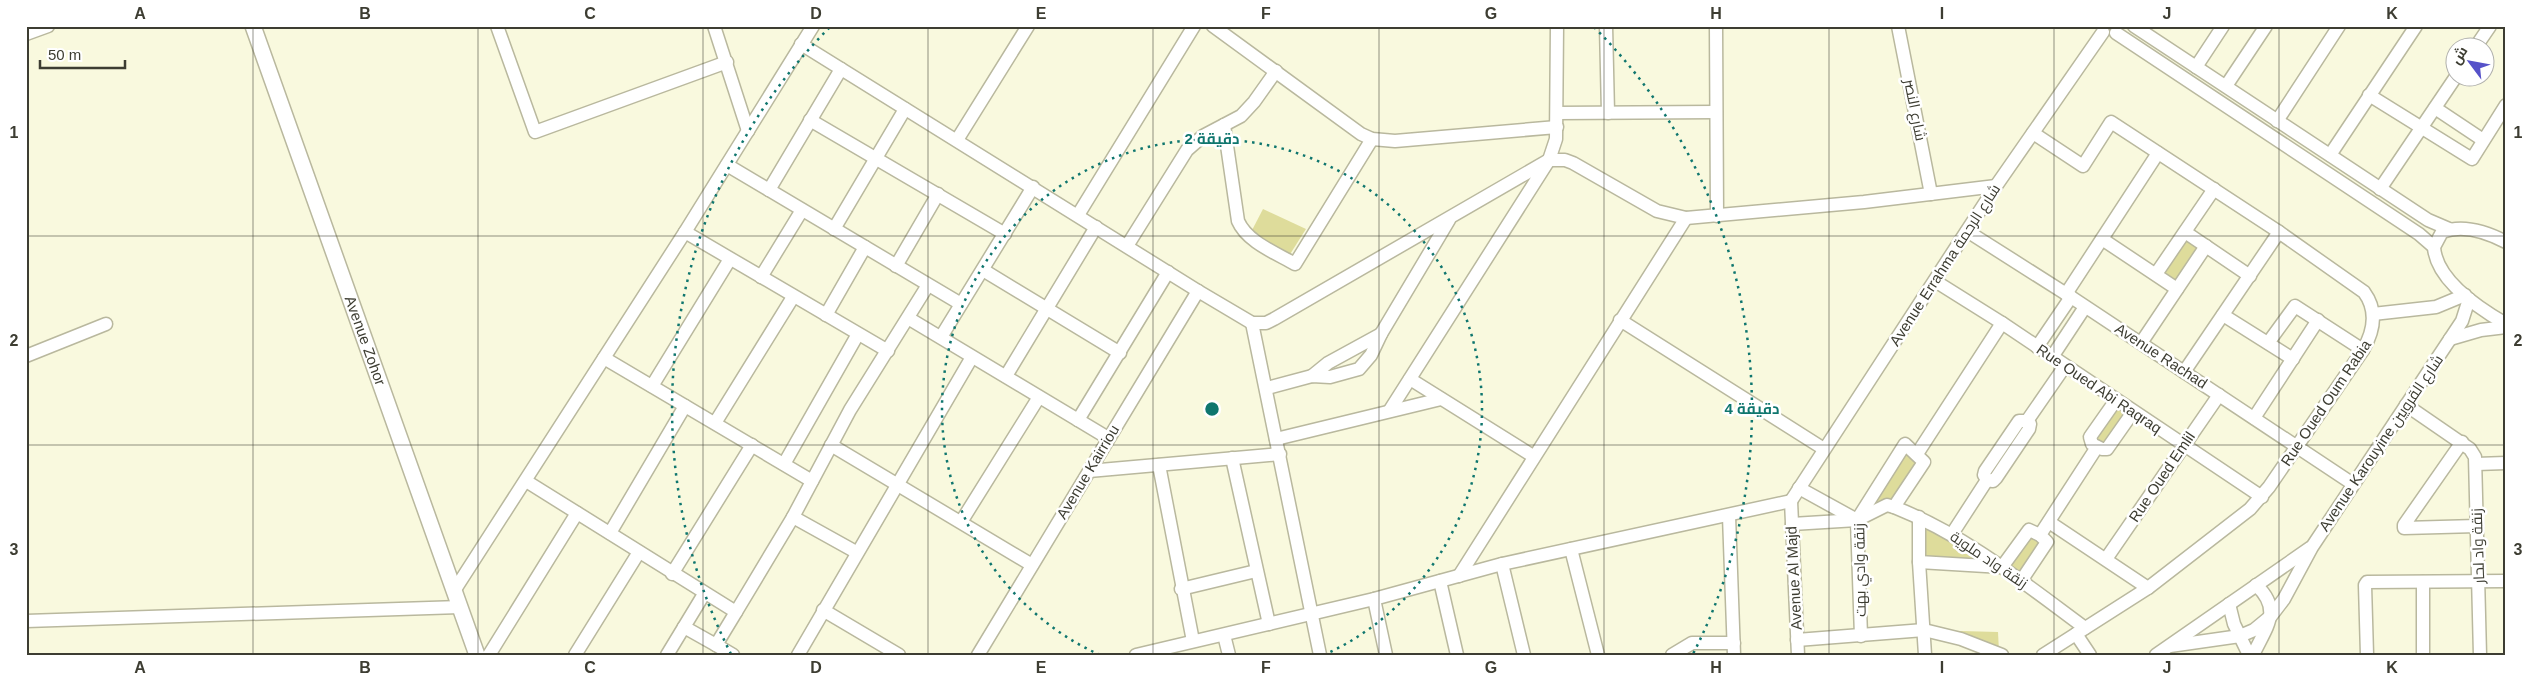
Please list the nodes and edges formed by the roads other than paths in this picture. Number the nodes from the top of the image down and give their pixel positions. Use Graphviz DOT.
graph roads {
  1 [pos="48,26"];
  2 [pos="253,26"];
  3 [pos="497,26"];
  4 [pos="714,26"];
  5 [pos="813,26"];
  6 [pos="1028,26"];
  7 [pos="1194,26"];
  8 [pos="1213,26"];
  9 [pos="1557,26"];
  10 [pos="1606,26"];
  11 [pos="1716,26"];
  12 [pos="1898,26"];
  13 [pos="2134,26"];
  14 [pos="2223,26"];
  15 [pos="2266,26"];
  16 [pos="2339,26"];
  17 [pos="2416,26"];
  18 [pos="2490,26"];
  19 [pos="2101,29"];
  20 [pos="2120,30"];
  21 [pos="26,34"];
  22 [pos="2482,38"];
  23 [pos="802,44"];
  24 [pos="727,62"];
  25 [pos="2196,67"];
  26 [pos="841,68"];
  27 [pos="1276,71"];
  28 [pos="2226,86"];
  29 [pos="2448,88"];
  30 [pos="2370,94"];
  31 [pos="2506,105"];
  32 [pos="905,108"];
  33 [pos="2435,108"];
  34 [pos="1716,112"];
  35 [pos="1557,113"];
  36 [pos="1608,113"];
  37 [pos="810,120"];
  38 [pos="2277,121"];
  39 [pos="1224,125"];
  40 [pos="1557,127"];
  41 [pos="2421,127"];
  42 [pos="748,131"];
  43 [pos="2033,133"];
  44 [pos="1372,139"];
  45 [pos="957,140"];
  46 [pos="2483,140"];
  47 [pos="2158,153"];
  48 [pos="2330,155"];
  49 [pos="876,157"];
  50 [pos="1549,160"];
  51 [pos="727,165"];
  52 [pos="1996,186"];
  53 [pos="1033,187"];
  54 [pos="2214,189"];
  55 [pos="2380,189"];
  56 [pos="768,190"];
  57 [pos="938,194"];
  58 [pos="1931,194"];
  59 [pos="802,210"];
  60 [pos="1078,215"];
  61 [pos="1718,216"];
  62 [pos="1450,218"];
  63 [pos="1686,218"];
  64 [pos="1096,227"];
  65 [pos="834,228"];
  66 [pos="2449,229"];
  67 [pos="1967,231"];
  68 [pos="685,232"];
  69 [pos="2185,232"];
  70 [pos="2279,232"];
  71 [pos="1005,234"];
  72 [pos="2102,239"];
  73 [pos="2505,240"];
  74 [pos="1127,246"];
  75 [pos="2206,246"];
  76 [pos="865,247"];
  77 [pos="2434,247"];
  78 [pos="730,259"];
  79 [pos="896,266"];
  80 [pos="983,270"];
  81 [pos="1168,272"];
  82 [pos="2156,274"];
  83 [pos="2250,276"];
  84 [pos="761,277"];
  85 [pos="1935,281"];
  86 [pos="928,285"];
  87 [pos="1198,290"];
  88 [pos="2177,290"];
  89 [pos="2068,296"];
  90 [pos="793,297"];
  91 [pos="2467,297"];
  92 [pos="961,304"];
  93 [pos="2085,306"];
  94 [pos="1046,308"];
  95 [pos="2372,314"];
  96 [pos="2223,315"];
  97 [pos="826,316"];
  98 [pos="908,318"];
  99 [pos="1620,320"];
  100 [pos="2318,320"];
  101 [pos="1252,323"];
  102 [pos="2002,323"];
  103 [pos="106,324"];
  104 [pos="2506,326"];
  105 [pos="858,334"];
  106 [pos="1381,334"];
  107 [pos="940,337"];
  108 [pos="2450,339"];
  109 [pos="2141,343"];
  110 [pos="2268,344"];
  111 [pos="2037,347"];
  112 [pos="2363,350"];
  113 [pos="888,351"];
  114 [pos="1120,353"];
  115 [pos="26,356"];
  116 [pos="972,357"];
  117 [pos="2052,357"];
  118 [pos="604,358"];
  119 [pos="2293,359"];
  120 [pos="2065,366"];
  121 [pos="2184,372"];
  122 [pos="1006,376"];
  123 [pos="1312,376"];
  124 [pos="1410,379"];
  125 [pos="652,386"];
  126 [pos="1267,388"];
  127 [pos="2219,395"];
  128 [pos="1039,397"];
  129 [pos="1441,399"];
  130 [pos="2116,400"];
  131 [pos="2406,405"];
  132 [pos="685,406"];
  133 [pos="1390,410"];
  134 [pos="2133,412"];
  135 [pos="2254,418"];
  136 [pos="1078,420"];
  137 [pos="715,423"];
  138 [pos="1108,438"];
  139 [pos="1276,439"];
  140 [pos="2462,442"];
  141 [pos="752,445"];
  142 [pos="831,445"];
  143 [pos="2184,446"];
  144 [pos="2297,446"];
  145 [pos="2097,447"];
  146 [pos="1824,449"];
  147 [pos="1280,454"];
  148 [pos="1917,454"];
  149 [pos="1534,456"];
  150 [pos="1232,458"];
  151 [pos="2506,463"];
  152 [pos="784,464"];
  153 [pos="2476,464"];
  154 [pos="1159,465"];
  155 [pos="1089,470"];
  156 [pos="526,481"];
  157 [pos="812,481"];
  158 [pos="896,484"];
  159 [pos="2353,484"];
  160 [pos="1799,488"];
  161 [pos="2262,497"];
  162 [pos="1791,501"];
  163 [pos="1889,506"];
  164 [pos="577,514"];
  165 [pos="1729,516"];
  166 [pos="793,517"];
  167 [pos="1919,517"];
  168 [pos="1857,520"];
  169 [pos="961,522"];
  170 [pos="2049,522"];
  171 [pos="1792,524"];
  172 [pos="2477,526"];
  173 [pos="610,534"];
  174 [pos="1952,534"];
  175 [pos="2040,535"];
  176 [pos="2312,547"];
  177 [pos="1571,549"];
  178 [pos="638,552"];
  179 [pos="856,552"];
  180 [pos="2106,560"];
  181 [pos="1919,562"];
  182 [pos="1502,564"];
  183 [pos="1032,565"];
  184 [pos="2002,567"];
  185 [pos="1256,571"];
  186 [pos="672,574"];
  187 [pos="1459,576"];
  188 [pos="1440,581"];
  189 [pos="2022,581"];
  190 [pos="2423,582"];
  191 [pos="2506,582"];
  192 [pos="2479,583"];
  193 [pos="2256,585"];
  194 [pos="2148,588"];
  195 [pos="1181,589"];
  196 [pos="454,590"];
  197 [pos="704,594"];
  198 [pos="1374,599"];
  199 [pos="2229,604"];
  200 [pos="460,607"];
  201 [pos="823,610"];
  202 [pos="736,612"];
  203 [pos="1311,614"];
  204 [pos="2271,616"];
  205 [pos="26,621"];
  206 [pos="1269,624"];
  207 [pos="684,627"];
  208 [pos="1924,630"];
  209 [pos="2081,631"];
  210 [pos="1224,634"];
  211 [pos="1861,636"];
  212 [pos="2240,636"];
  213 [pos="1797,640"];
  214 [pos="1193,641"];
  215 [pos="716,645"];
  216 [pos="2170,646"];
  217 [pos="1734,649"];
  218 [pos="1161,652"];
  219 [pos="477,655"];
  220 [pos="489,655"];
  221 [pos="575,655"];
  222 [pos="667,655"];
  223 [pos="733,655"];
  224 [pos="798,655"];
  225 [pos="899,655"];
  226 [pos="978,655"];
  227 [pos="1136,655"];
  228 [pos="1229,655"];
  229 [pos="1320,655"];
  230 [pos="1386,655"];
  231 [pos="1458,655"];
  232 [pos="1524,655"];
  233 [pos="1598,655"];
  234 [pos="1672,655"];
  235 [pos="1798,655"];
  236 [pos="1926,655"];
  237 [pos="2002,655"];
  238 [pos="2043,655"];
  239 [pos="2090,655"];
  240 [pos="2156,655"];
  241 [pos="2251,655"];
  242 [pos="2367,655"];
  243 [pos="2424,655"];
  244 [pos="2480,655"];
  1 -- 21 [label="street"];
  2 -- 196 [label="main road, Avenue Zohor"];
  3 -- 24 [label="street"];
  4 -- 24 [label="street"];
  5 -- 23 [label="street"];
  6 -- 45 [label="street"];
  7 -- 60 [label="street"];
  8 -- 27 [label="street"];
  9 -- 35 [label="street"];
  10 -- 36 [label="street"];
  11 -- 34 [label="street"];
  12 -- 58 [label="street, شارع النصر"];
  13 -- 25 [label="street"];
  14 -- 25 [label="street"];
  15 -- 28 [label="street"];
  16 -- 38 [label="street"];
  17 -- 30 [label="street"];
  18 -- 22 [label="street"];
  19 -- 20 [label="street"];
  19 -- 43 [label="street, Avenue Errahma شارع الرحمة"];
  20 -- 77 [label="street"];
  23 -- 26 [label="street"];
  23 -- 42 [label="street"];
  24 -- 42 [label="street"];
  25 -- 28 [label="street"];
  26 -- 32 [label="street"];
  26 -- 37 [label="street"];
  27 -- 39 [label="street"];
  27 -- 44 [label="street"];
  28 -- 38 [label="street"];
  29 -- 33 [label="street"];
  30 -- 41 [label="street"];
  30 -- 48 [label="street"];
  31 -- 46 [label="street"];
  32 -- 45 [label="street"];
  32 -- 49 [label="street"];
  33 -- 41 [label="street"];
  33 -- 46 [label="street"];
  34 -- 36 [label="street"];
  34 -- 61 [label="street"];
  35 -- 36 [label="street"];
  35 -- 40 [label="street"];
  37 -- 49 [label="street"];
  37 -- 56 [label="street"];
  38 -- 48 [label="street"];
  39 -- 44 [label="street"];
  39 -- 74 [label="street"];
  40 -- 44 [label="street"];
  40 -- 50 [label="street"];
  41 -- 46 [label="street"];
  41 -- 55 [label="street"];
  42 -- 51 [label="street"];
  43 -- 47 [label="street, Rue Oued Oum Rabia"];
  43 -- 52 [label="street, Avenue Errahma شارع الرحمة"];
  45 -- 53 [label="street"];
  47 -- 54 [label="street, Rue Oued Oum Rabia"];
  47 -- 72 [label="street"];
  48 -- 55 [label="street"];
  49 -- 57 [label="street"];
  49 -- 65 [label="street"];
  50 -- 62 [label="street"];
  50 -- 63 [label="street"];
  50 -- 124 [label="street"];
  51 -- 56 [label="street"];
  51 -- 68 [label="street"];
  52 -- 58 [label="street"];
  52 -- 67 [label="street, Avenue Errahma شارع الرحمة"];
  53 -- 60 [label="street"];
  53 -- 71 [label="street"];
  54 -- 69 [label="street"];
  54 -- 70 [label="street, Rue Oued Oum Rabia"];
  55 -- 66 [label="street"];
  56 -- 59 [label="street"];
  57 -- 71 [label="street"];
  57 -- 79 [label="street"];
  58 -- 61 [label="street"];
  59 -- 65 [label="street"];
  59 -- 84 [label="street"];
  60 -- 64 [label="street"];
  61 -- 63 [label="street"];
  62 -- 101 [label="street"];
  62 -- 106 [label="street"];
  63 -- 99 [label="street"];
  64 -- 74 [label="street"];
  64 -- 94 [label="street"];
  65 -- 76 [label="street"];
  66 -- 73 [label="street"];
  66 -- 77 [label="street"];
  67 -- 85 [label="street, Avenue Errahma شارع الرحمة"];
  67 -- 89 [label="street, Avenue Rachad"];
  68 -- 78 [label="street"];
  68 -- 118 [label="street"];
  69 -- 75 [label="street"];
  69 -- 82 [label="street"];
  70 -- 83 [label="street"];
  70 -- 95 [label="street, Rue Oued Oum Rabia"];
  71 -- 80 [label="street"];
  72 -- 82 [label="street"];
  72 -- 89 [label="street"];
  74 -- 81 [label="street"];
  75 -- 83 [label="street"];
  75 -- 88 [label="street"];
  76 -- 79 [label="street"];
  76 -- 97 [label="street"];
  77 -- 91 [label="street"];
  78 -- 84 [label="street"];
  78 -- 125 [label="street"];
  79 -- 86 [label="street"];
  80 -- 92 [label="street"];
  80 -- 94 [label="street"];
  81 -- 87 [label="street"];
  81 -- 114 [label="street"];
  82 -- 88 [label="street"];
  83 -- 96 [label="street"];
  84 -- 90 [label="street"];
  85 -- 102 [label="street, Rue Oued Abi Raqraq"];
  85 -- 146 [label="street, Avenue Errahma شارع الرحمة"];
  86 -- 92 [label="street"];
  86 -- 98 [label="street"];
  87 -- 101 [label="street"];
  87 -- 138 [label="street, Avenue Kairriou"];
  88 -- 109 [label="street"];
  89 -- 93 [label="street, Avenue Rachad"];
  89 -- 111 [label="street"];
  90 -- 97 [label="street"];
  90 -- 137 [label="street"];
  91 -- 95 [label="street"];
  91 -- 104 [label="street"];
  91 -- 108 [label="street, Avenue Karouyine شارع القرويين"];
  92 -- 107 [label="street"];
  93 -- 109 [label="street, Avenue Rachad"];
  93 -- 117 [label="street"];
  94 -- 114 [label="street"];
  94 -- 122 [label="street"];
  95 -- 112 [label="street, Rue Oued Oum Rabia"];
  96 -- 110 [label="street"];
  96 -- 121 [label="street"];
  97 -- 105 [label="street"];
  98 -- 107 [label="street"];
  98 -- 113 [label="street"];
  99 -- 146 [label="street"];
  99 -- 149 [label="street"];
  100 -- 110 [label="street"];
  100 -- 112 [label="street"];
  100 -- 119 [label="street"];
  101 -- 126 [label="street"];
  102 -- 111 [label="street, Rue Oued Abi Raqraq"];
  102 -- 148 [label="street"];
  103 -- 115 [label="street"];
  104 -- 108 [label="street, Avenue Karouyine شارع القرويين"];
  105 -- 113 [label="street"];
  105 -- 152 [label="street"];
  106 -- 123 [label="street"];
  106 -- 123 [label="street"];
  107 -- 116 [label="street"];
  108 -- 131 [label="street, Avenue Karouyine شارع القرويين"];
  109 -- 121 [label="street, Avenue Rachad"];
  110 -- 119 [label="street"];
  111 -- 117 [label="street, Rue Oued Abi Raqraq"];
  112 -- 144 [label="street, Rue Oued Oum Rabia"];
  113 -- 142 [label="street"];
  114 -- 136 [label="street"];
  116 -- 122 [label="street"];
  116 -- 158 [label="street"];
  117 -- 120 [label="street, Rue Oued Abi Raqraq"];
  118 -- 125 [label="street"];
  118 -- 156 [label="street"];
  119 -- 135 [label="street"];
  120 -- 130 [label="street, Rue Oued Abi Raqraq"];
  120 -- 174 [label="street"];
  121 -- 127 [label="street, Avenue Rachad"];
  122 -- 128 [label="street"];
  123 -- 126 [label="street"];
  124 -- 129 [label="street"];
  124 -- 133 [label="street"];
  125 -- 132 [label="street"];
  126 -- 139 [label="street"];
  127 -- 135 [label="street, Avenue Rachad"];
  127 -- 143 [label="street, Rue Oued Emlil"];
  128 -- 136 [label="street"];
  128 -- 169 [label="street"];
  129 -- 133 [label="street"];
  129 -- 149 [label="street"];
  130 -- 134 [label="street, Rue Oued Abi Raqraq"];
  130 -- 145 [label="street"];
  131 -- 140 [label="street"];
  131 -- 159 [label="street, Avenue Karouyine شارع القرويين"];
  132 -- 137 [label="street"];
  132 -- 173 [label="street"];
  133 -- 139 [label="street"];
  134 -- 143 [label="street, Rue Oued Abi Raqraq"];
  134 -- 145 [label="street"];
  135 -- 144 [label="street, Avenue Rachad"];
  136 -- 138 [label="street"];
  137 -- 141 [label="street"];
  138 -- 155 [label="street, Avenue Kairriou"];
  139 -- 147 [label="street"];
  140 -- 153 [label="street"];
  140 -- 172 [label="street"];
  141 -- 152 [label="street"];
  141 -- 186 [label="street"];
  142 -- 157 [label="street"];
  142 -- 158 [label="street"];
  143 -- 161 [label="street, Rue Oued Abi Raqraq"];
  143 -- 180 [label="street, Rue Oued Emlil"];
  144 -- 159 [label="street, Avenue Rachad"];
  144 -- 161 [label="street, Rue Oued Oum Rabia"];
  145 -- 170 [label="street"];
  146 -- 160 [label="street, Avenue Errahma شارع الرحمة"];
  147 -- 150 [label="street"];
  147 -- 203 [label="street"];
  148 -- 163 [label="street"];
  148 -- 168 [label="street, زنقة وادي بهت"];
  149 -- 187 [label="street"];
  150 -- 154 [label="street"];
  150 -- 185 [label="street"];
  151 -- 153 [label="street"];
  152 -- 157 [label="street"];
  153 -- 172 [label="street, زنقة واد لحار"];
  154 -- 155 [label="street"];
  154 -- 195 [label="street"];
  155 -- 183 [label="street, Avenue Kairriou"];
  156 -- 164 [label="street"];
  156 -- 196 [label="street"];
  157 -- 166 [label="street"];
  158 -- 169 [label="street"];
  158 -- 179 [label="street"];
  159 -- 176 [label="street, Avenue Karouyine شارع القرويين"];
  160 -- 162 [label="street, Avenue Errahma شارع الرحمة"];
  160 -- 168 [label="street"];
  161 -- 194 [label="street, Rue Oued Oum Rabia"];
  162 -- 165 [label="street"];
  162 -- 171 [label="street, Avenue Al Majd"];
  163 -- 167 [label="street, زنقة واد ملوية"];
  163 -- 168 [label="street"];
  164 -- 173 [label="street"];
  164 -- 220 [label="street"];
  165 -- 177 [label="street"];
  165 -- 217 [label="street"];
  166 -- 179 [label="street"];
  166 -- 202 [label="street"];
  167 -- 174 [label="street, زنقة واد ملوية"];
  167 -- 181 [label="street"];
  168 -- 171 [label="street"];
  168 -- 211 [label="street, زنقة وادي بهت"];
  169 -- 183 [label="street"];
  170 -- 175 [label="street"];
  170 -- 180 [label="street"];
  171 -- 213 [label="street, Avenue Al Majd"];
  172 -- 192 [label="street, زنقة واد لحار"];
  173 -- 178 [label="street"];
  174 -- 184 [label="street, زنقة واد ملوية"];
  175 -- 184 [label="street"];
  175 -- 189 [label="street"];
  176 -- 193 [label="street, Avenue Karouyine شارع القرويين"];
  176 -- 204 [label="street, Avenue Karouyine شارع القرويين"];
  177 -- 182 [label="street"];
  177 -- 233 [label="street"];
  178 -- 186 [label="street"];
  178 -- 221 [label="street"];
  179 -- 201 [label="street"];
  180 -- 194 [label="street"];
  181 -- 184 [label="street"];
  181 -- 208 [label="street"];
  182 -- 187 [label="street"];
  182 -- 232 [label="street"];
  183 -- 226 [label="street, Avenue Kairriou"];
  184 -- 189 [label="street, زنقة واد ملوية"];
  185 -- 195 [label="street"];
  185 -- 206 [label="street"];
  186 -- 197 [label="street"];
  187 -- 188 [label="street"];
  188 -- 198 [label="street"];
  188 -- 231 [label="street"];
  189 -- 209 [label="street, زنقة واد ملوية"];
  190 -- 192 [label="street"];
  190 -- 242 [label="street"];
  190 -- 243 [label="street"];
  191 -- 192 [label="street"];
  192 -- 244 [label="street, زنقة واد لحار"];
  193 -- 199 [label="street, Avenue Karouyine شارع القرويين"];
  193 -- 204 [label="street"];
  194 -- 209 [label="street, Rue Oued Oum Rabia"];
  195 -- 214 [label="street"];
  196 -- 200 [label="main road, Avenue Zohor"];
  197 -- 202 [label="street"];
  197 -- 207 [label="street"];
  198 -- 203 [label="street"];
  198 -- 230 [label="street"];
  199 -- 212 [label="street"];
  199 -- 216 [label="street, Avenue Karouyine شارع القرويين"];
  200 -- 205 [label="street"];
  200 -- 219 [label="main road, Avenue Zohor"];
  201 -- 224 [label="street"];
  201 -- 225 [label="street"];
  202 -- 215 [label="street"];
  203 -- 206 [label="street"];
  203 -- 229 [label="street"];
  204 -- 212 [label="street, Avenue Karouyine شارع القرويين"];
  204 -- 241 [label="street"];
  206 -- 210 [label="street"];
  207 -- 215 [label="street"];
  207 -- 222 [label="street"];
  208 -- 211 [label="street"];
  208 -- 236 [label="street"];
  208 -- 237 [label="street"];
  209 -- 238 [label="street, Rue Oued Oum Rabia"];
  209 -- 239 [label="street"];
  210 -- 214 [label="street"];
  210 -- 228 [label="street"];
  211 -- 213 [label="street"];
  212 -- 216 [label="street, Avenue Karouyine شارع القرويين"];
  212 -- 241 [label="street"];
  213 -- 235 [label="street, Avenue Al Majd"];
  214 -- 218 [label="street"];
  215 -- 223 [label="street"];
  216 -- 240 [label="street, Avenue Karouyine شارع القرويين"];
  217 -- 234 [label="street"];
  218 -- 227 [label="street"];
}
